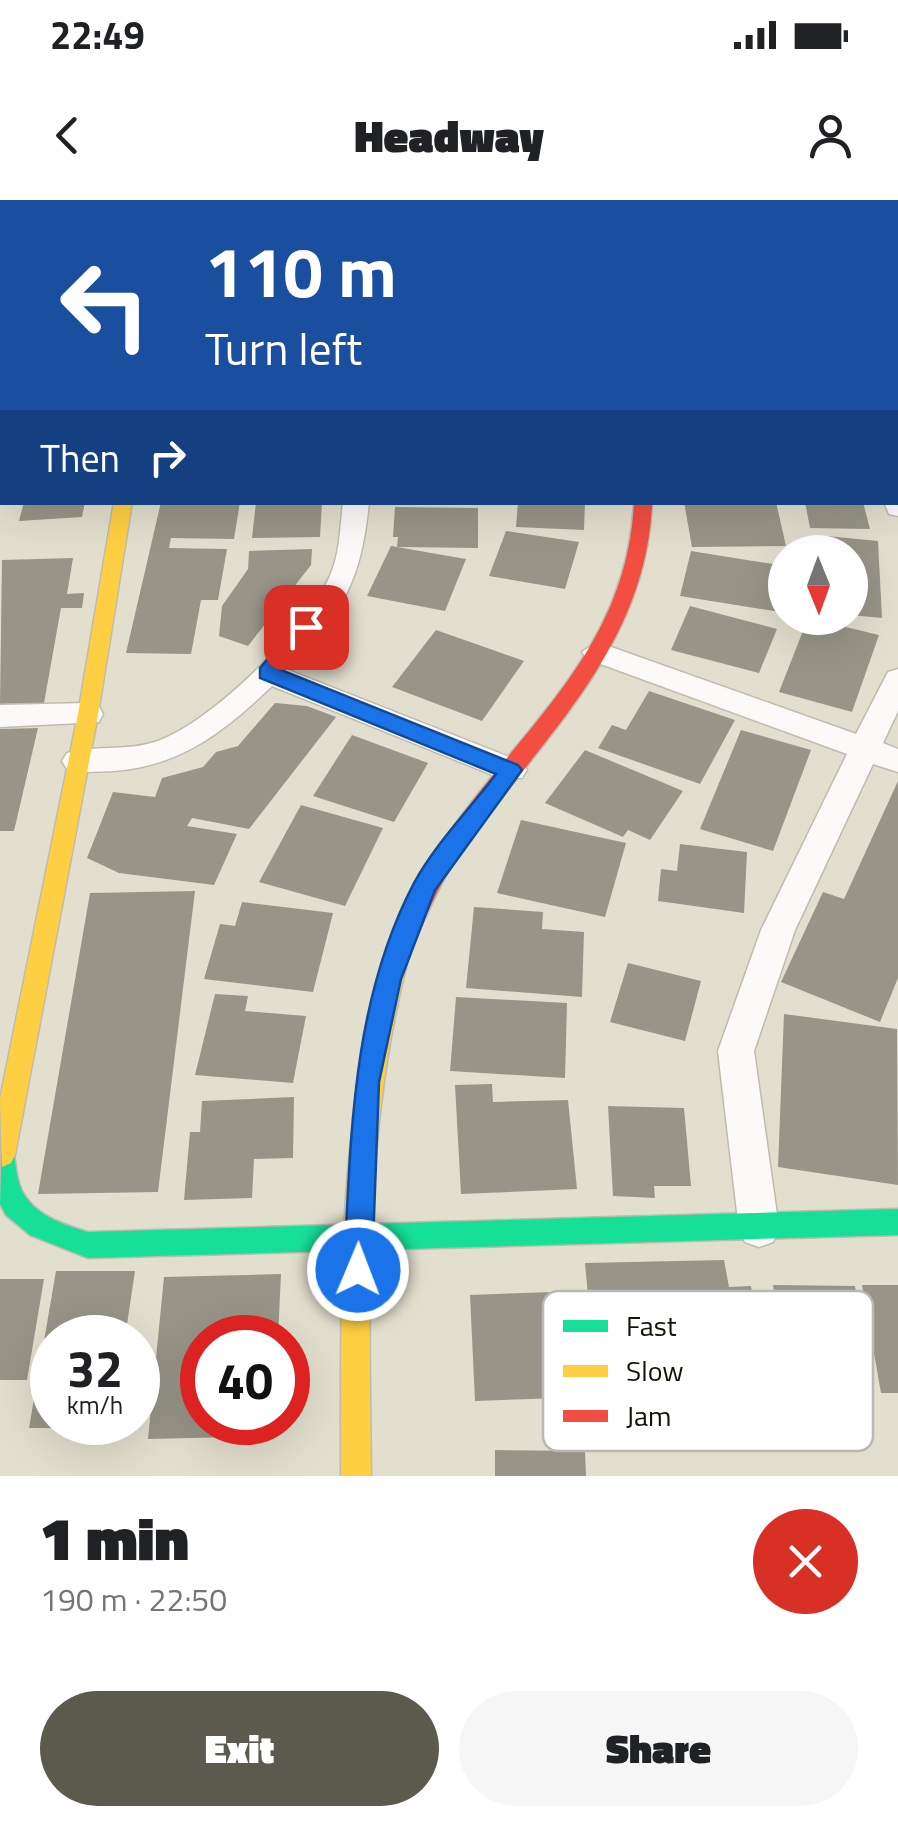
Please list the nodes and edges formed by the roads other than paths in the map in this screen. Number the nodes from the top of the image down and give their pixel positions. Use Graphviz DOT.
graph roads {
  1 [pos="123,505"];
  2 [pos="355,505"];
  3 [pos="643,505"];
  4 [pos="597,652"];
  5 [pos="267,673"];
  6 [pos="898,680"];
  7 [pos="88,714"];
  8 [pos="0,716"];
  9 [pos="863,748"];
  10 [pos="898,760"];
  11 [pos="78,761"];
  12 [pos="511,770"];
  13 [pos="898,1222"];
  14 [pos="759,1229"];
  15 [pos="358,1236"];
  16 [pos="356,1476"];
  1 -- 7 [label="street"];
  2 -- 5 [label="street"];
  3 -- 4 [label="street"];
  4 -- 9 [label="street"];
  4 -- 12 [label="street"];
  5 -- 11 [label="street"];
  5 -- 12 [label="street"];
  6 -- 9 [label="street"];
  7 -- 8 [label="street"];
  7 -- 11 [label="street"];
  9 -- 10 [label="street"];
  9 -- 14 [label="street"];
  11 -- 15 [label="street"];
  12 -- 15 [label="street"];
  13 -- 14 [label="street"];
  14 -- 15 [label="street"];
  15 -- 16 [label="street"];
}
